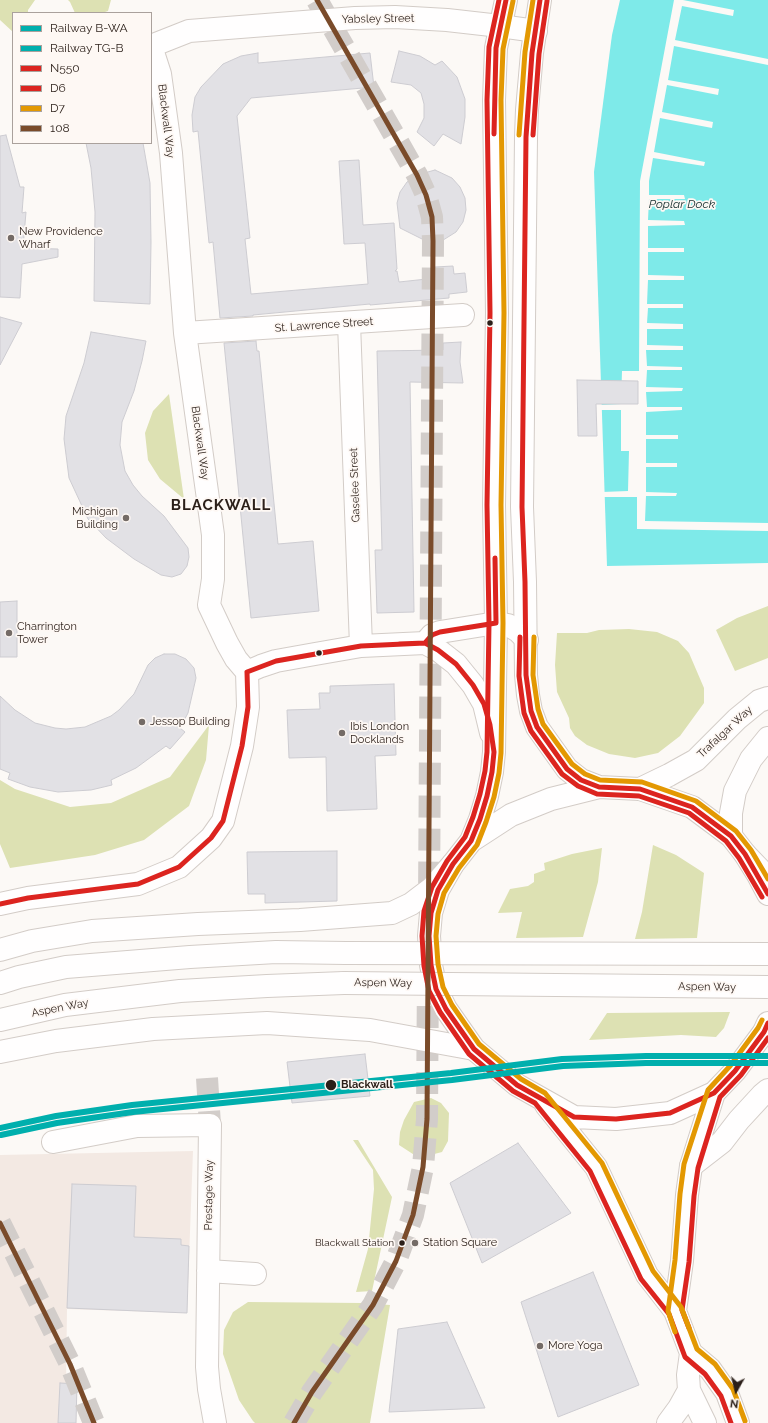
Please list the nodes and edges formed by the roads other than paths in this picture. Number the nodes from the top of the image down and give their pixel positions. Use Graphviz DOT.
graph roads {
  1 [pos="506,0"];
  2 [pos="540,0"];
  3 [pos="500,26"];
  4 [pos="536,31"];
  5 [pos="152,46"];
  6 [pos="152,49"];
  7 [pos="463,315"];
  8 [pos="349,323"];
  9 [pos="185,333"];
  10 [pos="496,623"];
  11 [pos="527,640"];
  12 [pos="424,643"];
  13 [pos="361,646"];
  14 [pos="247,672"];
  15 [pos="768,698"];
  16 [pos="768,738"];
  17 [pos="494,752"];
  18 [pos="599,787"];
  19 [pos="640,789"];
  20 [pos="731,836"];
  21 [pos="471,841"];
  22 [pos="745,854"];
  23 [pos="453,864"];
  24 [pos="768,878"];
  25 [pos="768,894"];
  26 [pos="0,904"];
  27 [pos="0,950"];
  28 [pos="768,954"];
  29 [pos="0,983"];
  30 [pos="768,987"];
  31 [pos="0,1020"];
  32 [pos="767,1029"];
  33 [pos="474,1049"];
  34 [pos="0,1052"];
  35 [pos="768,1090"];
  36 [pos="714,1093"];
  37 [pos="540,1098"];
  38 [pos="53,1142"];
  39 [pos="691,1166"];
  40 [pos="208,1271"];
  41 [pos="256,1274"];
  42 [pos="675,1311"];
  43 [pos="691,1353"];
  44 [pos="689,1390"];
  45 [pos="215,1423"];
  46 [pos="668,1423"];
  47 [pos="705,1423"];
  48 [pos="738,1423"];
  1 -- 3 [label="main road"];
  2 -- 4 [label="main road"];
  3 -- 4 [label="main road, Yabsley Street"];
  3 -- 5 [label="main road, Yabsley Street"];
  3 -- 10 [label="main road"];
  4 -- 11 [label="main road"];
  6 -- 9 [label="main road, Blackwall Way"];
  7 -- 8 [label="main road, St. Lawrence Street"];
  8 -- 9 [label="main road, St. Lawrence Street"];
  8 -- 13 [label="main road, Gaselee Street"];
  9 -- 14 [label="main road, Blackwall Way"];
  10 -- 11 [label="main road"];
  10 -- 12 [label="main road"];
  10 -- 17 [label="main road"];
  11 -- 18 [label="main road"];
  12 -- 13 [label="main road"];
  12 -- 17 [label="main road"];
  13 -- 14 [label="main road"];
  14 -- 26 [label="main road"];
  15 -- 19 [label="main road, Trafalgar Way"];
  16 -- 20 [label="main road"];
  17 -- 21 [label="main road"];
  18 -- 19 [label="main road"];
  18 -- 21 [label="main road"];
  19 -- 20 [label="main road"];
  20 -- 22 [label="main road"];
  21 -- 23 [label="main road"];
  22 -- 24 [label="main road"];
  22 -- 25 [label="main road"];
  23 -- 27 [label="main road"];
  23 -- 33 [label="main road"];
  28 -- 29 [label="main road, bridge"];
  30 -- 31 [label="main road, Aspen Way, bridge"];
  32 -- 36 [label="main road"];
  33 -- 34 [label="main road"];
  33 -- 37 [label="main road"];
  35 -- 39 [label="main road"];
  36 -- 37 [label="main road"];
  36 -- 39 [label="main road"];
  37 -- 42 [label="main road"];
  38 -- 40 [label="main road, Prestage Way"];
  39 -- 42 [label="main road"];
  40 -- 41 [label="main road"];
  40 -- 45 [label="main road, Prestage Way"];
  42 -- 43 [label="main road"];
  43 -- 44 [label="main road"];
  43 -- 48 [label="main road"];
  44 -- 46 [label="main road"];
  44 -- 47 [label="main road"];
}
